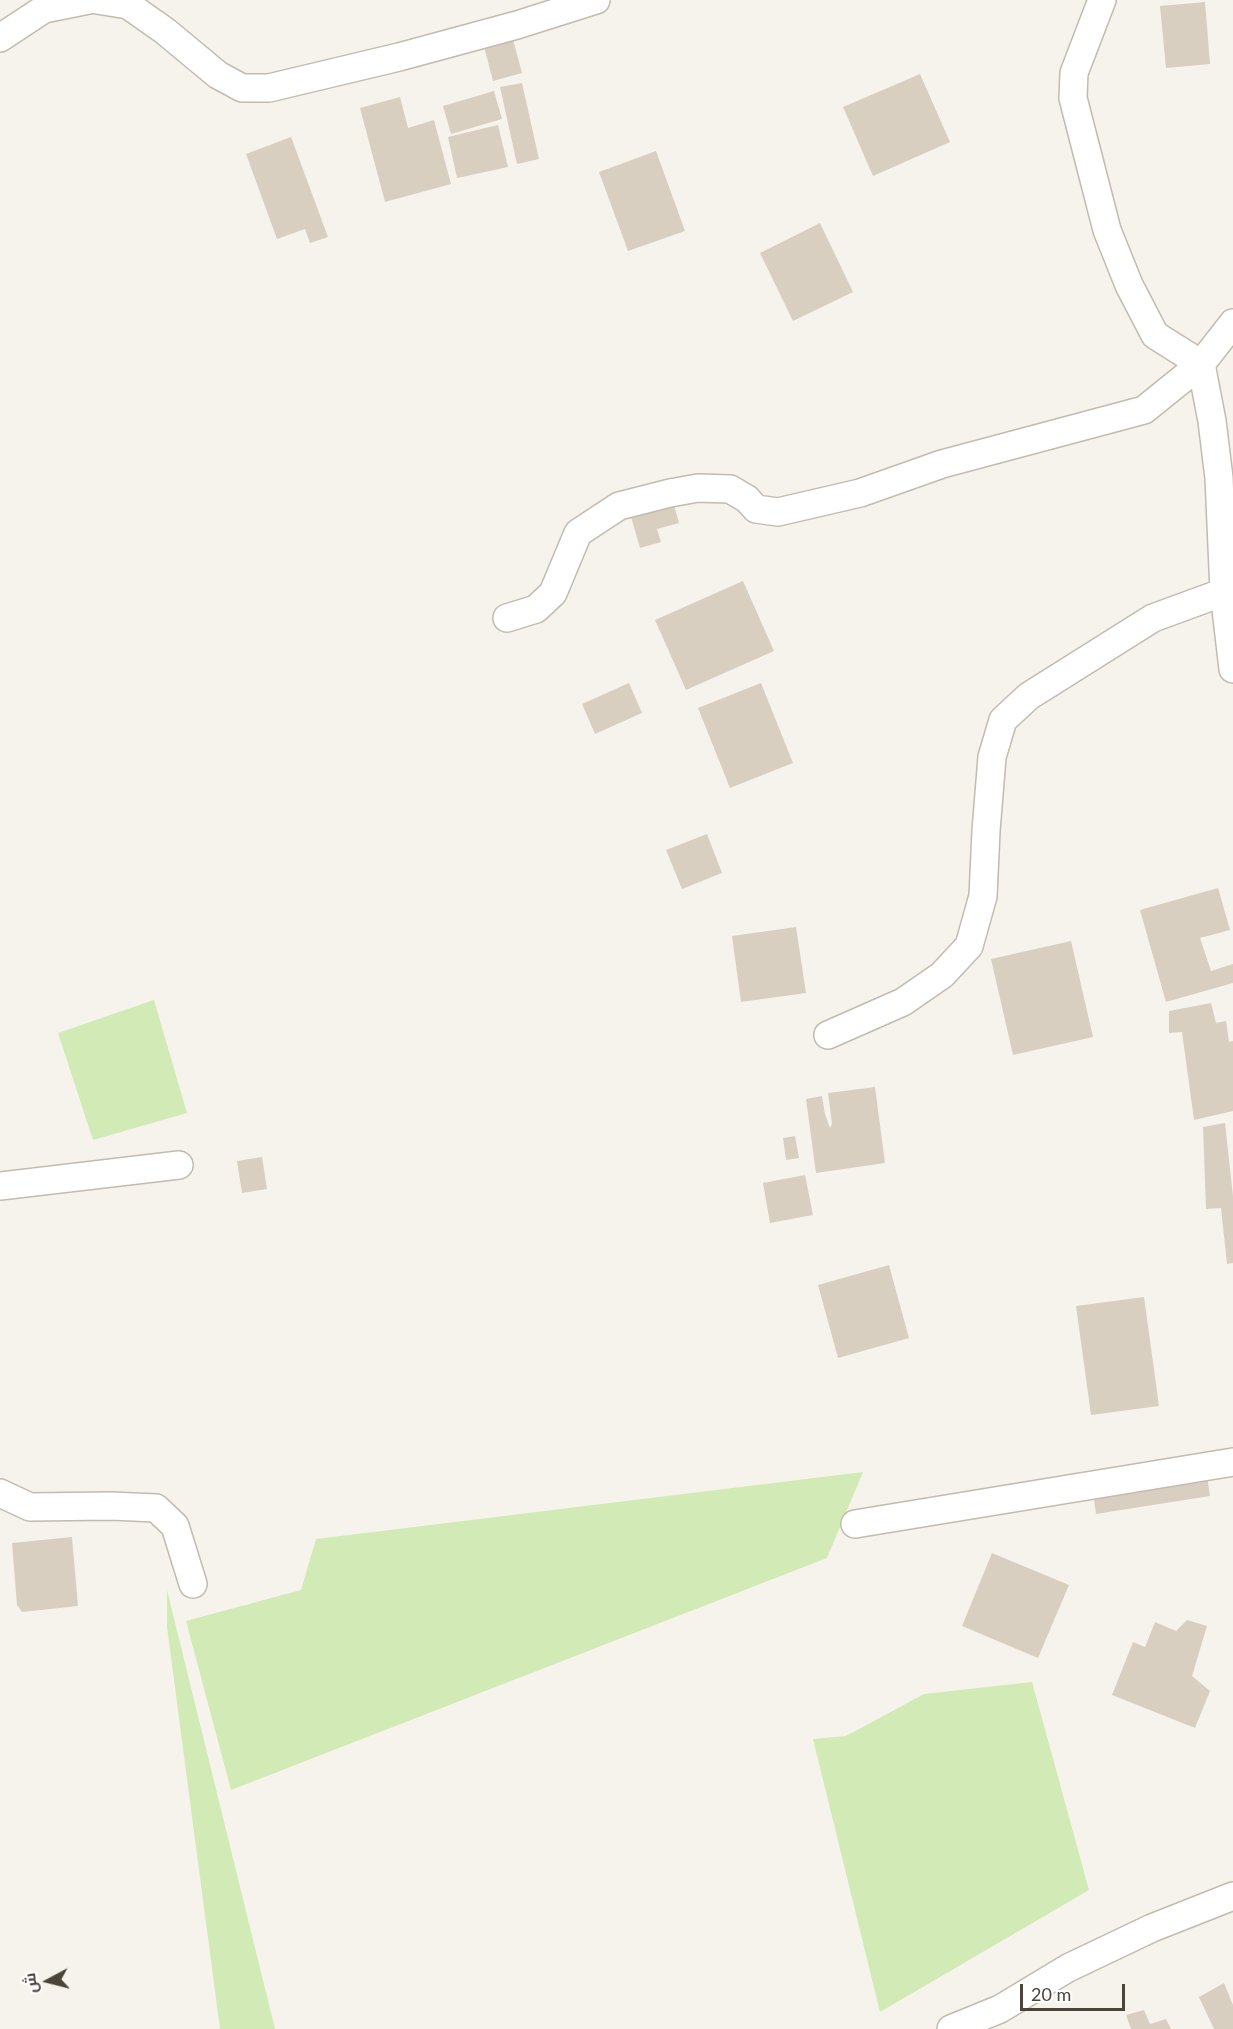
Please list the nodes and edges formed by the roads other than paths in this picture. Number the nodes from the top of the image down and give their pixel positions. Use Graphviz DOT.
graph roads {
  1 [pos="89,0"];
  2 [pos="97,0"];
  3 [pos="596,0"];
  4 [pos="1102,0"];
  5 [pos="0,38"];
  6 [pos="1233,323"];
  7 [pos="1200,364"];
  8 [pos="1224,592"];
  9 [pos="507,618"];
  10 [pos="1233,669"];
  11 [pos="828,1035"];
  12 [pos="179,1165"];
  13 [pos="0,1186"];
  14 [pos="1233,1462"];
  15 [pos="0,1493"];
  16 [pos="855,1524"];
  17 [pos="193,1584"];
  18 [pos="1233,1896"];
  19 [pos="1005,2019"];
  20 [pos="951,2029"];
  1 -- 5 [label="street"];
  2 -- 3 [label="street"];
  4 -- 7 [label="street"];
  6 -- 7 [label="street"];
  7 -- 8 [label="street"];
  7 -- 9 [label="street"];
  8 -- 10 [label="street"];
  8 -- 11 [label="street"];
  12 -- 13 [label="street"];
  14 -- 16 [label="street"];
  15 -- 17 [label="street"];
  18 -- 19 [label="street"];
  19 -- 20 [label="street"];
}
